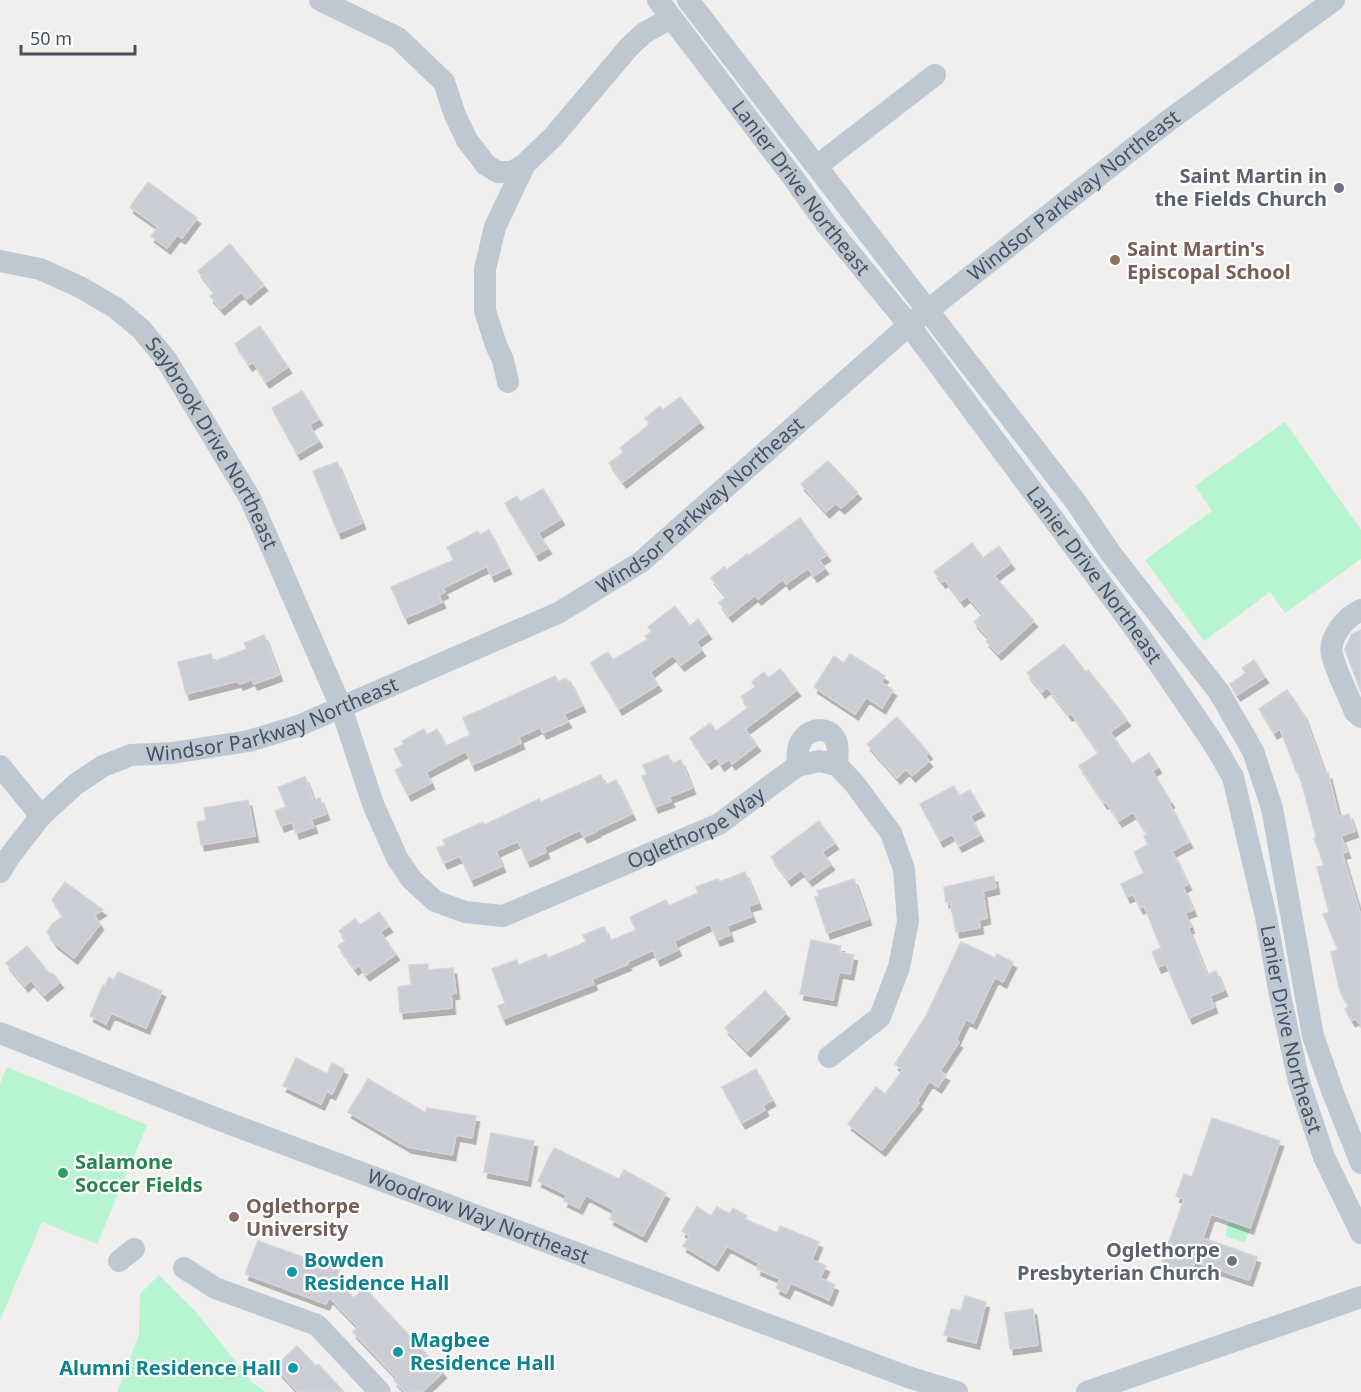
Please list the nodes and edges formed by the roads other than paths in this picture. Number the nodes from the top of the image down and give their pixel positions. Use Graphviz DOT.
graph roads {
  1 [pos="320,0"];
  2 [pos="688,0"];
  3 [pos="1334,0"];
  4 [pos="664,9"];
  5 [pos="935,75"];
  6 [pos="525,164"];
  7 [pos="818,165"];
  8 [pos="0,261"];
  9 [pos="928,310"];
  10 [pos="909,326"];
  11 [pos="508,382"];
  12 [pos="1361,610"];
  13 [pos="342,707"];
  14 [pos="1361,717"];
  15 [pos="837,765"];
  16 [pos="0,766"];
  17 [pos="797,766"];
  18 [pos="41,816"];
  19 [pos="0,872"];
  20 [pos="0,1033"];
  21 [pos="828,1057"];
  22 [pos="1361,1163"];
  23 [pos="1361,1233"];
  24 [pos="184,1268"];
  25 [pos="1361,1297"];
  26 [pos="380,1392"];
  27 [pos="957,1392"];
  28 [pos="1087,1392"];
  1 -- 6 [label="street"];
  2 -- 7 [label="street, Lanier Drive Northeast"];
  3 -- 9 [label="street, Windsor Parkway Northeast"];
  4 -- 6 [label="street"];
  4 -- 10 [label="street, Lanier Drive Northeast"];
  5 -- 7 [label="street"];
  6 -- 11 [label="street"];
  7 -- 9 [label="street, Lanier Drive Northeast"];
  8 -- 13 [label="street, Saybrook Drive Northeast"];
  9 -- 10 [label="street, Windsor Parkway Northeast"];
  9 -- 22 [label="street, Lanier Drive Northeast"];
  10 -- 13 [label="street, Windsor Parkway Northeast"];
  10 -- 23 [label="street, Lanier Drive Northeast"];
  12 -- 14 [label="street"];
  13 -- 17 [label="street, Oglethorpe Way"];
  13 -- 18 [label="street, Windsor Parkway Northeast"];
  15 -- 17 [label="street"];
  15 -- 17 [label="street"];
  15 -- 21 [label="street"];
  16 -- 18 [label="street"];
  18 -- 19 [label="street, Windsor Parkway Northeast"];
  20 -- 27 [label="street, Woodrow Way Northeast"];
  24 -- 26 [label="street"];
  25 -- 28 [label="street"];
}
